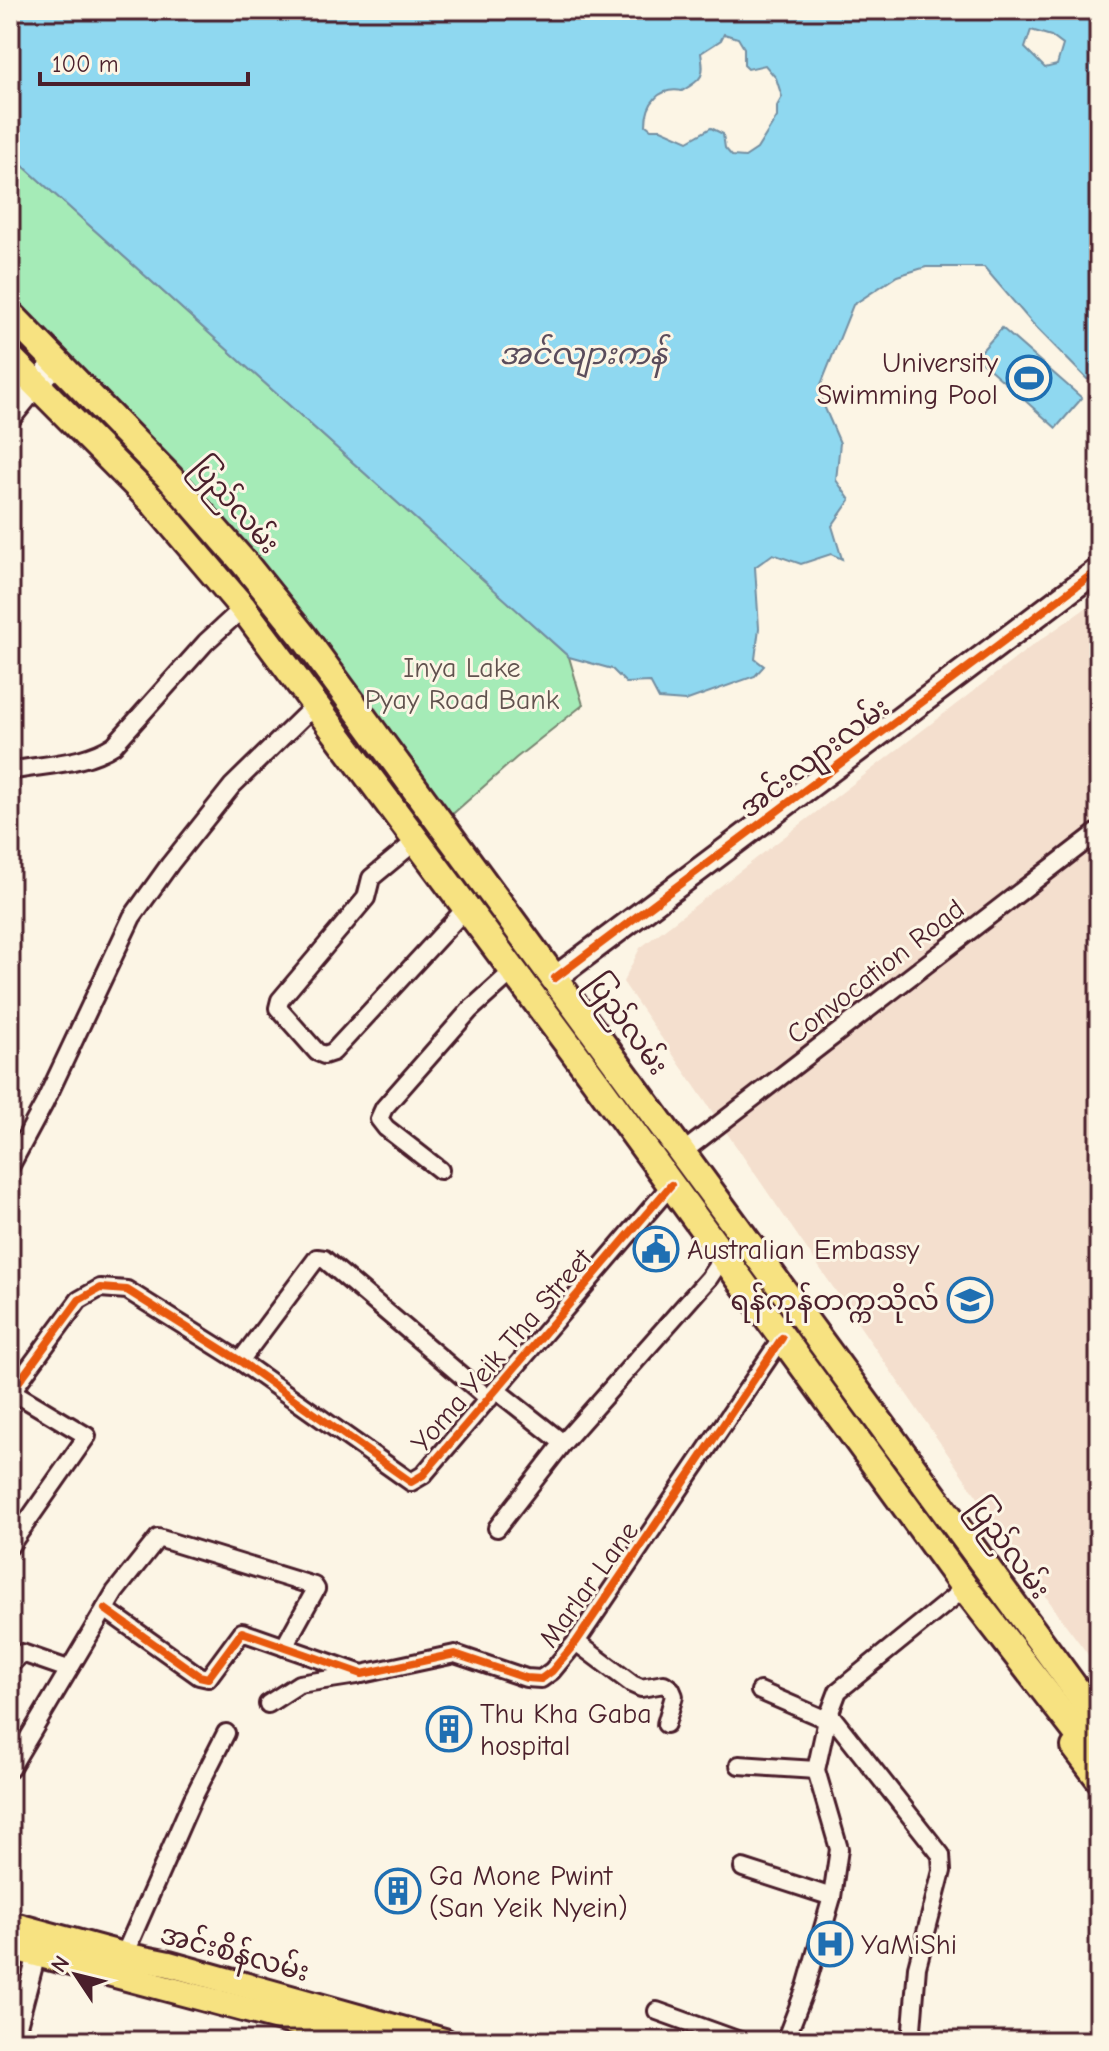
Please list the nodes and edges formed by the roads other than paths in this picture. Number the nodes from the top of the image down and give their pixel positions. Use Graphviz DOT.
graph roads {
  1 [pos="10,314"];
  2 [pos="10,358"];
  3 [pos="57,363"];
  4 [pos="36,384"];
  5 [pos="85,392"];
  6 [pos="63,412"];
  7 [pos="10,416"];
  8 [pos="1099,569"];
  9 [pos="243,608"];
  10 [pos="316,704"];
  11 [pos="371,729"];
  12 [pos="348,747"];
  13 [pos="10,771"];
  14 [pos="1099,831"];
  15 [pos="417,840"];
  16 [pos="467,907"];
  17 [pos="513,971"];
  18 [pos="555,978"];
  19 [pos="554,1025"];
  20 [pos="683,1152"];
  21 [pos="10,1167"];
  22 [pos="440,1170"];
  23 [pos="671,1185"];
  24 [pos="723,1257"];
  25 [pos="782,1338"];
  26 [pos="240,1361"];
  27 [pos="11,1391"];
  28 [pos="493,1395"];
  29 [pos="563,1443"];
  30 [pos="497,1528"];
  31 [pos="10,1546"];
  32 [pos="965,1588"];
  33 [pos="105,1609"];
  34 [pos="576,1642"];
  35 [pos="284,1647"];
  36 [pos="10,1665"];
  37 [pos="68,1669"];
  38 [pos="362,1674"];
  39 [pos="1036,1682"];
  40 [pos="1072,1686"];
  41 [pos="760,1691"];
  42 [pos="1099,1703"];
  43 [pos="268,1704"];
  44 [pos="828,1716"];
  45 [pos="1099,1721"];
  46 [pos="666,1724"];
  47 [pos="226,1733"];
  48 [pos="1099,1761"];
  49 [pos="739,1765"];
  50 [pos="10,1769"];
  51 [pos="816,1770"];
  52 [pos="1099,1780"];
  53 [pos="743,1868"];
  54 [pos="832,1897"];
  55 [pos="10,1924"];
  56 [pos="40,1944"];
  57 [pos="10,1947"];
  58 [pos="124,1955"];
  59 [pos="657,2011"];
  60 [pos="305,2033"];
  61 [pos="13,2035"];
  62 [pos="33,2041"];
  63 [pos="364,2041"];
  64 [pos="444,2041"];
  65 [pos="740,2041"];
  66 [pos="785,2041"];
  67 [pos="911,2041"];
  1 -- 3 [label="highway, ပြည်လမ်း"];
  2 -- 4 [label="highway, ပြည်လမ်း"];
  3 -- 4 [label="main road"];
  3 -- 5 [label="highway, ပြည်လမ်း"];
  4 -- 6 [label="highway, ပြည်လမ်း"];
  4 -- 7 [label="main road"];
  5 -- 6 [label="highway"];
  5 -- 11 [label="highway, ပြည်လမ်း"];
  6 -- 9 [label="highway, ပြည်လမ်း"];
  8 -- 18 [label="main road, အင်းလျားလမ်း"];
  9 -- 10 [label="highway, ပြည်လမ်း"];
  9 -- 13 [label="street"];
  10 -- 12 [label="highway, ပြည်လမ်း"];
  10 -- 21 [label="street"];
  11 -- 12 [label="highway"];
  11 -- 18 [label="highway, ပြည်လမ်း"];
  12 -- 15 [label="highway, ပြည်လမ်း"];
  14 -- 20 [label="street, Convocation Road"];
  15 -- 16 [label="highway, ပြည်လမ်း"];
  15 -- 16 [label="street"];
  16 -- 17 [label="highway, ပြည်လမ်း"];
  17 -- 18 [label="main road"];
  17 -- 19 [label="highway, ပြည်လမ်း"];
  17 -- 22 [label="street"];
  18 -- 19 [label="main road"];
  18 -- 20 [label="highway, ပြည်လမ်း"];
  19 -- 23 [label="highway, ပြည်လမ်း"];
  20 -- 40 [label="highway, ပြည်လမ်း"];
  23 -- 24 [label="highway, ပြည်လမ်း"];
  23 -- 28 [label="street, Yoma Yeik Tha Street"];
  24 -- 25 [label="highway, ပြည်လမ်း"];
  24 -- 29 [label="street"];
  25 -- 32 [label="highway, ပြည်လမ်း"];
  25 -- 34 [label="street, Marlar Lane"];
  26 -- 27 [label="street, Yoma Yeik Tha Street"];
  26 -- 28 [label="street, Yoma Yeik Tha Street"];
  26 -- 28 [label="street"];
  27 -- 31 [label="street"];
  28 -- 29 [label="street"];
  29 -- 30 [label="street"];
  32 -- 39 [label="highway, ပြည်လမ်း"];
  32 -- 44 [label="street"];
  33 -- 35 [label="street"];
  33 -- 35 [label="street"];
  33 -- 37 [label="street"];
  34 -- 38 [label="street, Marlar Lane"];
  34 -- 46 [label="street"];
  35 -- 38 [label="street"];
  36 -- 37 [label="street"];
  37 -- 50 [label="street"];
  38 -- 43 [label="street, Marlar Lane"];
  39 -- 48 [label="highway, ပြည်လမ်း"];
  39 -- 52 [label="main road"];
  40 -- 42 [label="main road, ပြည်လမ်း"];
  40 -- 45 [label="highway, ပြည်လမ်း"];
  41 -- 44 [label="street"];
  44 -- 51 [label="street"];
  44 -- 67 [label="street"];
  47 -- 58 [label="street"];
  49 -- 51 [label="street"];
  51 -- 54 [label="street"];
  53 -- 54 [label="street"];
  54 -- 66 [label="street"];
  55 -- 56 [label="main road, အင်းစိန်လမ်း"];
  56 -- 57 [label="main road, အင်းစိန်လမ်း"];
  56 -- 58 [label="main road, အင်းစိန်လမ်း"];
  56 -- 60 [label="main road, အင်းစိန်လမ်း"];
  56 -- 61 [label="street"];
  58 -- 64 [label="main road, အင်းစိန်လမ်း"];
  59 -- 65 [label="street"];
  60 -- 63 [label="main road, အင်းစိန်လမ်း"];
  61 -- 62 [label="street"];
}
